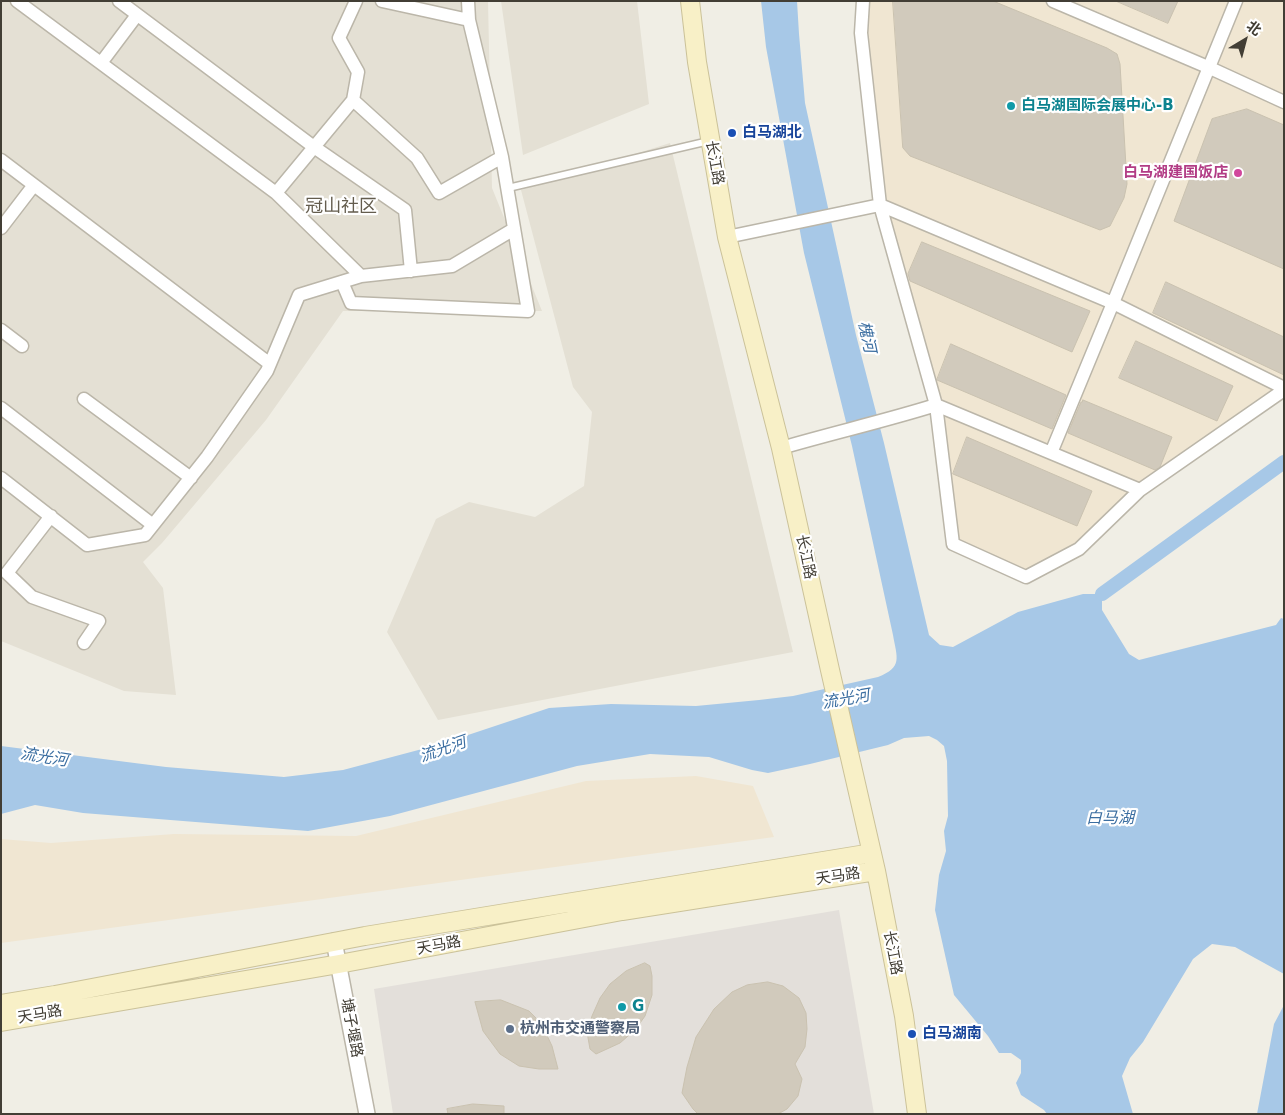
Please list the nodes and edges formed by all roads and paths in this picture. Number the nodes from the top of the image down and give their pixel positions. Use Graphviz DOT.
graph roads {
  1 [pos="17,1"];
  2 [pos="356,1"];
  3 [pos="382,1"];
  4 [pos="468,1"];
  5 [pos="690,1"];
  6 [pos="863,1"];
  7 [pos="1053,1"];
  8 [pos="1236,1"];
  9 [pos="129,6"];
  10 [pos="469,20"];
  11 [pos="101,63"];
  12 [pos="1210,68"];
  13 [pos="353,100"];
  14 [pos="1284,102"];
  15 [pos="710,140"];
  16 [pos="314,147"];
  17 [pos="502,157"];
  18 [pos="1,160"];
  19 [pos="34,185"];
  20 [pos="508,188"];
  21 [pos="276,193"];
  22 [pos="880,205"];
  23 [pos="1,228"];
  24 [pos="514,229"];
  25 [pos="727,237"];
  26 [pos="411,271"];
  27 [pos="361,276"];
  28 [pos="342,282"];
  29 [pos="1113,303"];
  30 [pos="1,330"];
  31 [pos="22,346"];
  32 [pos="270,364"];
  33 [pos="1284,389"];
  34 [pos="84,399"];
  35 [pos="936,405"];
  36 [pos="1,408"];
  37 [pos="780,448"];
  38 [pos="1051,453"];
  39 [pos="1,478"];
  40 [pos="191,478"];
  41 [pos="1140,490"];
  42 [pos="51,516"];
  43 [pos="153,525"];
  44 [pos="4,572"];
  45 [pos="84,643"];
  46 [pos="872,853"];
  47 [pos="876,871"];
  48 [pos="334,942"];
  49 [pos="339,964"];
  50 [pos="1,1004"];
  51 [pos="1,1022"];
  52 [pos="367,1114"];
  53 [pos="917,1114"];
  1 -- 11 [label="street"];
  2 -- 13 [label="street"];
  3 -- 10 [label="street"];
  4 -- 10 [label="street"];
  5 -- 15 [label="main road, 长江路"];
  6 -- 22 [label="street"];
  7 -- 12 [label="street"];
  8 -- 12 [label="street"];
  9 -- 11 [label="street"];
  9 -- 16 [label="street"];
  10 -- 17 [label="street"];
  11 -- 21 [label="street"];
  12 -- 14 [label="street"];
  12 -- 29 [label="street"];
  13 -- 16 [label="street"];
  13 -- 17 [label="street"];
  15 -- 20 [label="lane"];
  15 -- 25 [label="main road, 长江路"];
  16 -- 21 [label="street"];
  16 -- 26 [label="street"];
  17 -- 20 [label="street"];
  18 -- 19 [label="street"];
  19 -- 23 [label="street"];
  19 -- 32 [label="street"];
  20 -- 24 [label="street"];
  21 -- 27 [label="street"];
  22 -- 25 [label="street"];
  22 -- 29 [label="street"];
  22 -- 35 [label="street"];
  24 -- 26 [label="street"];
  24 -- 28 [label="street"];
  25 -- 37 [label="main road, 长江路"];
  26 -- 27 [label="street"];
  27 -- 28 [label="street"];
  28 -- 32 [label="street"];
  29 -- 33 [label="street"];
  29 -- 38 [label="street"];
  30 -- 31 [label="street"];
  32 -- 40 [label="street"];
  33 -- 41 [label="street"];
  34 -- 40 [label="street"];
  35 -- 37 [label="street"];
  35 -- 38 [label="street"];
  35 -- 41 [label="street"];
  36 -- 43 [label="street"];
  37 -- 46 [label="main road, 长江路"];
  38 -- 41 [label="street"];
  39 -- 42 [label="street"];
  40 -- 43 [label="street"];
  42 -- 43 [label="street"];
  42 -- 44 [label="street"];
  44 -- 45 [label="street"];
  46 -- 47 [label="main road, 长江路"];
  46 -- 48 [label="main road, 天马路"];
  47 -- 49 [label="main road, 天马路"];
  47 -- 53 [label="main road, 长江路"];
  48 -- 49 [label="street, 塘子堰路"];
  48 -- 50 [label="main road, 天马路"];
  49 -- 51 [label="main road, 天马路"];
  49 -- 52 [label="street, 塘子堰路"];
}
